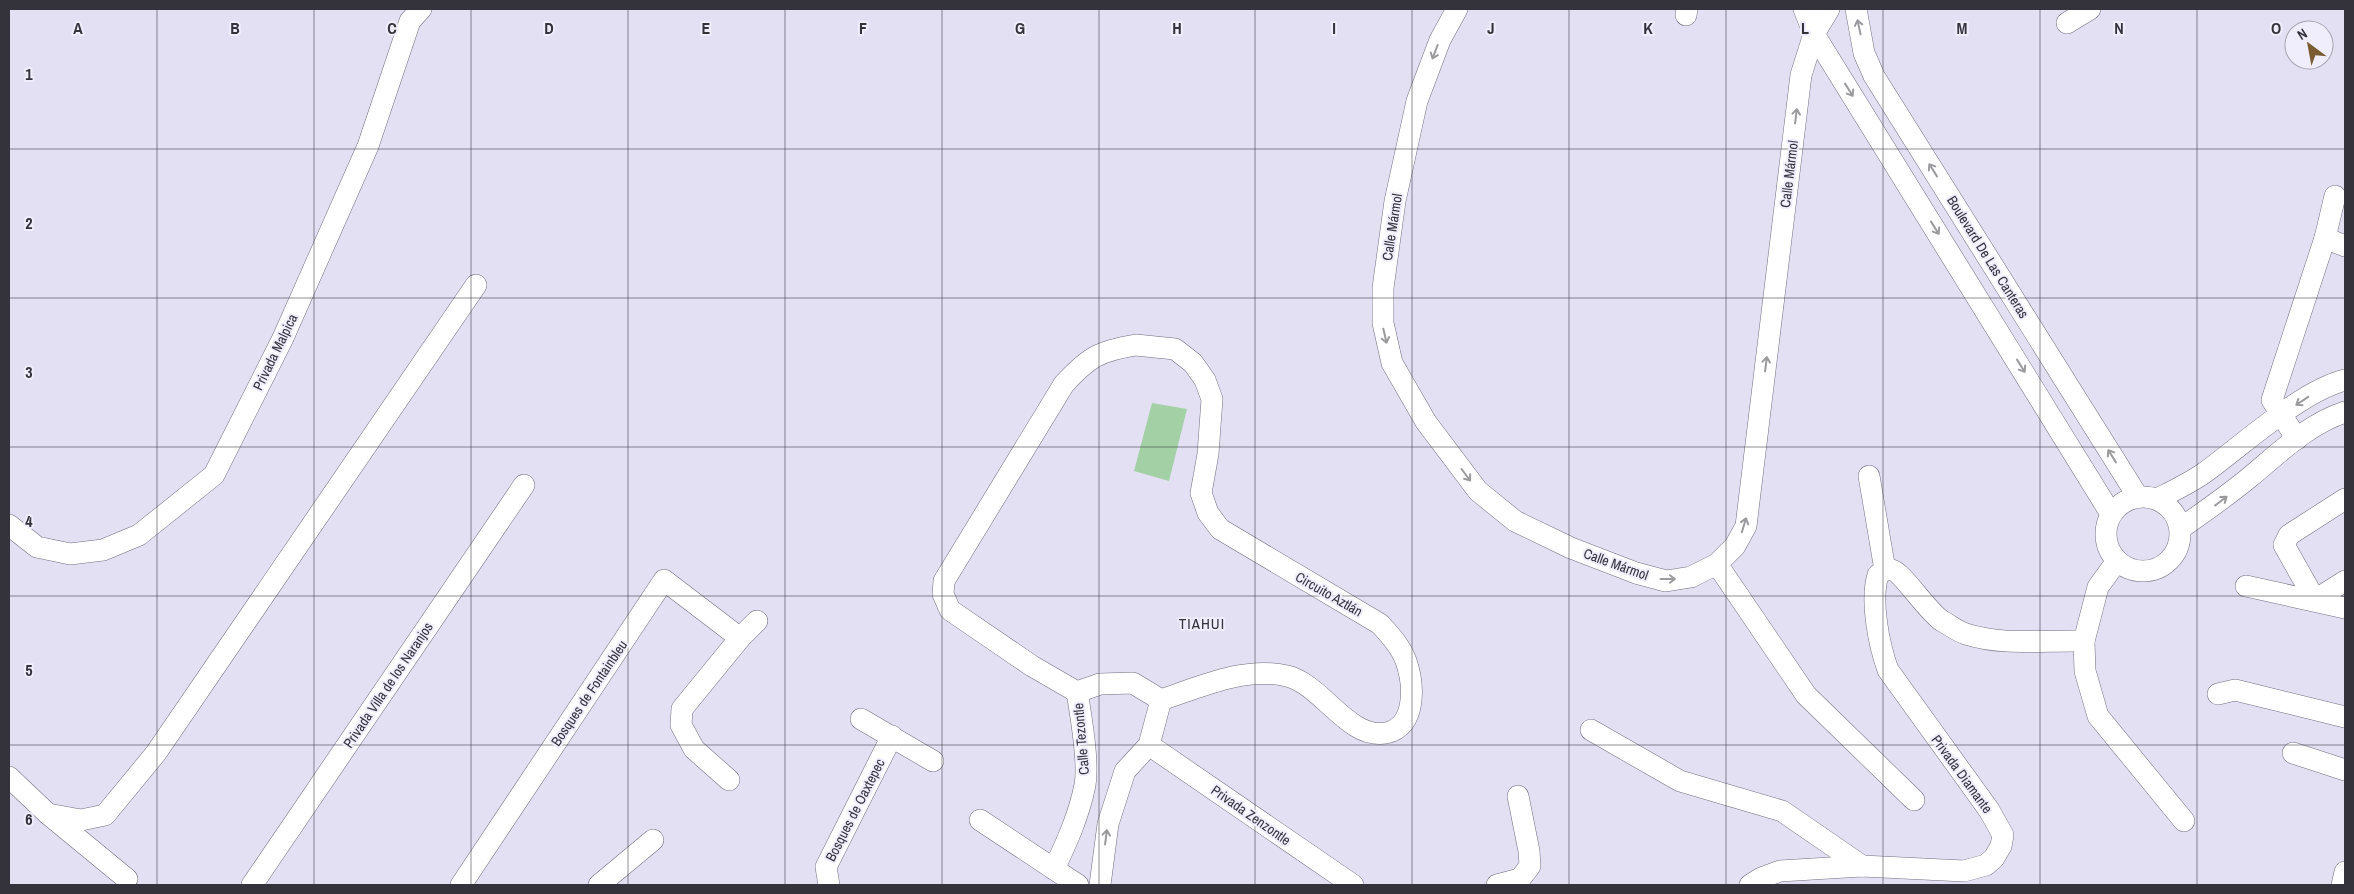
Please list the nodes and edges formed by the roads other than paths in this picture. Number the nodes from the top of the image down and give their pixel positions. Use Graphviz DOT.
graph roads {
  1 [pos="421,9"];
  2 [pos="1457,9"];
  3 [pos="1804,9"];
  4 [pos="1829,9"];
  5 [pos="1856,9"];
  6 [pos="2090,9"];
  7 [pos="2067,23"];
  8 [pos="1814,34"];
  9 [pos="2335,196"];
  10 [pos="2325,238"];
  11 [pos="2345,246"];
  12 [pos="476,285"];
  13 [pos="2345,380"];
  14 [pos="2345,412"];
  15 [pos="2281,415"];
  16 [pos="2297,439"];
  17 [pos="1869,476"];
  18 [pos="524,485"];
  19 [pos="2148,498"];
  20 [pos="2345,499"];
  21 [pos="2111,514"];
  22 [pos="9,525"];
  23 [pos="2181,528"];
  24 [pos="2117,561"];
  25 [pos="1717,564"];
  26 [pos="1885,570"];
  27 [pos="2345,581"];
  28 [pos="2246,586"];
  29 [pos="2315,600"];
  30 [pos="2345,608"];
  31 [pos="758,621"];
  32 [pos="740,638"];
  33 [pos="2084,641"];
  34 [pos="1077,692"];
  35 [pos="2218,694"];
  36 [pos="1162,700"];
  37 [pos="2345,717"];
  38 [pos="861,718"];
  39 [pos="1591,730"];
  40 [pos="892,736"];
  41 [pos="1149,745"];
  42 [pos="2293,753"];
  43 [pos="933,761"];
  44 [pos="2345,770"];
  45 [pos="9,777"];
  46 [pos="729,780"];
  47 [pos="1518,796"];
  48 [pos="1914,800"];
  49 [pos="48,814"];
  50 [pos="980,820"];
  51 [pos="2184,820"];
  52 [pos="653,840"];
  53 [pos="1862,866"];
  54 [pos="1054,869"];
  55 [pos="2345,872"];
  56 [pos="127,879"];
  57 [pos="252,885"];
  58 [pos="461,885"];
  59 [pos="599,885"];
  60 [pos="829,885"];
  61 [pos="1078,885"];
  62 [pos="1100,885"];
  63 [pos="1353,885"];
  64 [pos="1497,885"];
  65 [pos="1750,885"];
  66 [pos="2342,885"];
  1 -- 22 [label="street, Privada Malpica"];
  2 -- 25 [label="street, Calle Mármol, one-way"];
  3 -- 8 [label="street"];
  4 -- 8 [label="street, Calle Mármol"];
  19 -- 5 [label="street, Boulevard De Las Canteras, one-way"];
  6 -- 7 [label="street"];
  8 -- 21 [label="street, one-way"];
  25 -- 8 [label="street, Calle Mármol, one-way"];
  9 -- 10 [label="street"];
  10 -- 11 [label="street"];
  10 -- 15 [label="street"];
  12 -- 49 [label="street"];
  13 -- 15 [label="street, one-way"];
  14 -- 16 [label="street"];
  15 -- 16 [label="street"];
  15 -- 19 [label="street"];
  23 -- 16 [label="street, one-way"];
  17 -- 26 [label="street"];
  18 -- 57 [label="street, Privada Villa de los Naranjos"];
  19 -- 21 [label="street"];
  19 -- 23 [label="street"];
  20 -- 29 [label="street"];
  21 -- 24 [label="street"];
  23 -- 24 [label="street"];
  24 -- 33 [label="street"];
  25 -- 48 [label="street"];
  26 -- 33 [label="street"];
  26 -- 53 [label="street, Privada Diamante"];
  27 -- 29 [label="street"];
  28 -- 29 [label="street"];
  29 -- 30 [label="street"];
  31 -- 32 [label="street"];
  32 -- 46 [label="street"];
  32 -- 58 [label="street, Bosques de Fontainbleu"];
  33 -- 51 [label="street"];
  34 -- 36 [label="street"];
  34 -- 36 [label="street, Circuito Aztlán"];
  34 -- 54 [label="street, Calle Tezontle"];
  35 -- 37 [label="street"];
  36 -- 41 [label="street"];
  38 -- 40 [label="street"];
  39 -- 53 [label="street"];
  40 -- 43 [label="street"];
  40 -- 60 [label="street, Bosques de Oaxtepec"];
  62 -- 41 [label="street, one-way"];
  41 -- 63 [label="street, Privada Zenzontle"];
  42 -- 44 [label="street"];
  45 -- 49 [label="street"];
  47 -- 64 [label="street"];
  49 -- 56 [label="street"];
  50 -- 54 [label="street"];
  52 -- 59 [label="street"];
  53 -- 65 [label="street, Privada Diamante"];
  54 -- 61 [label="street"];
  55 -- 66 [label="street"];
}
